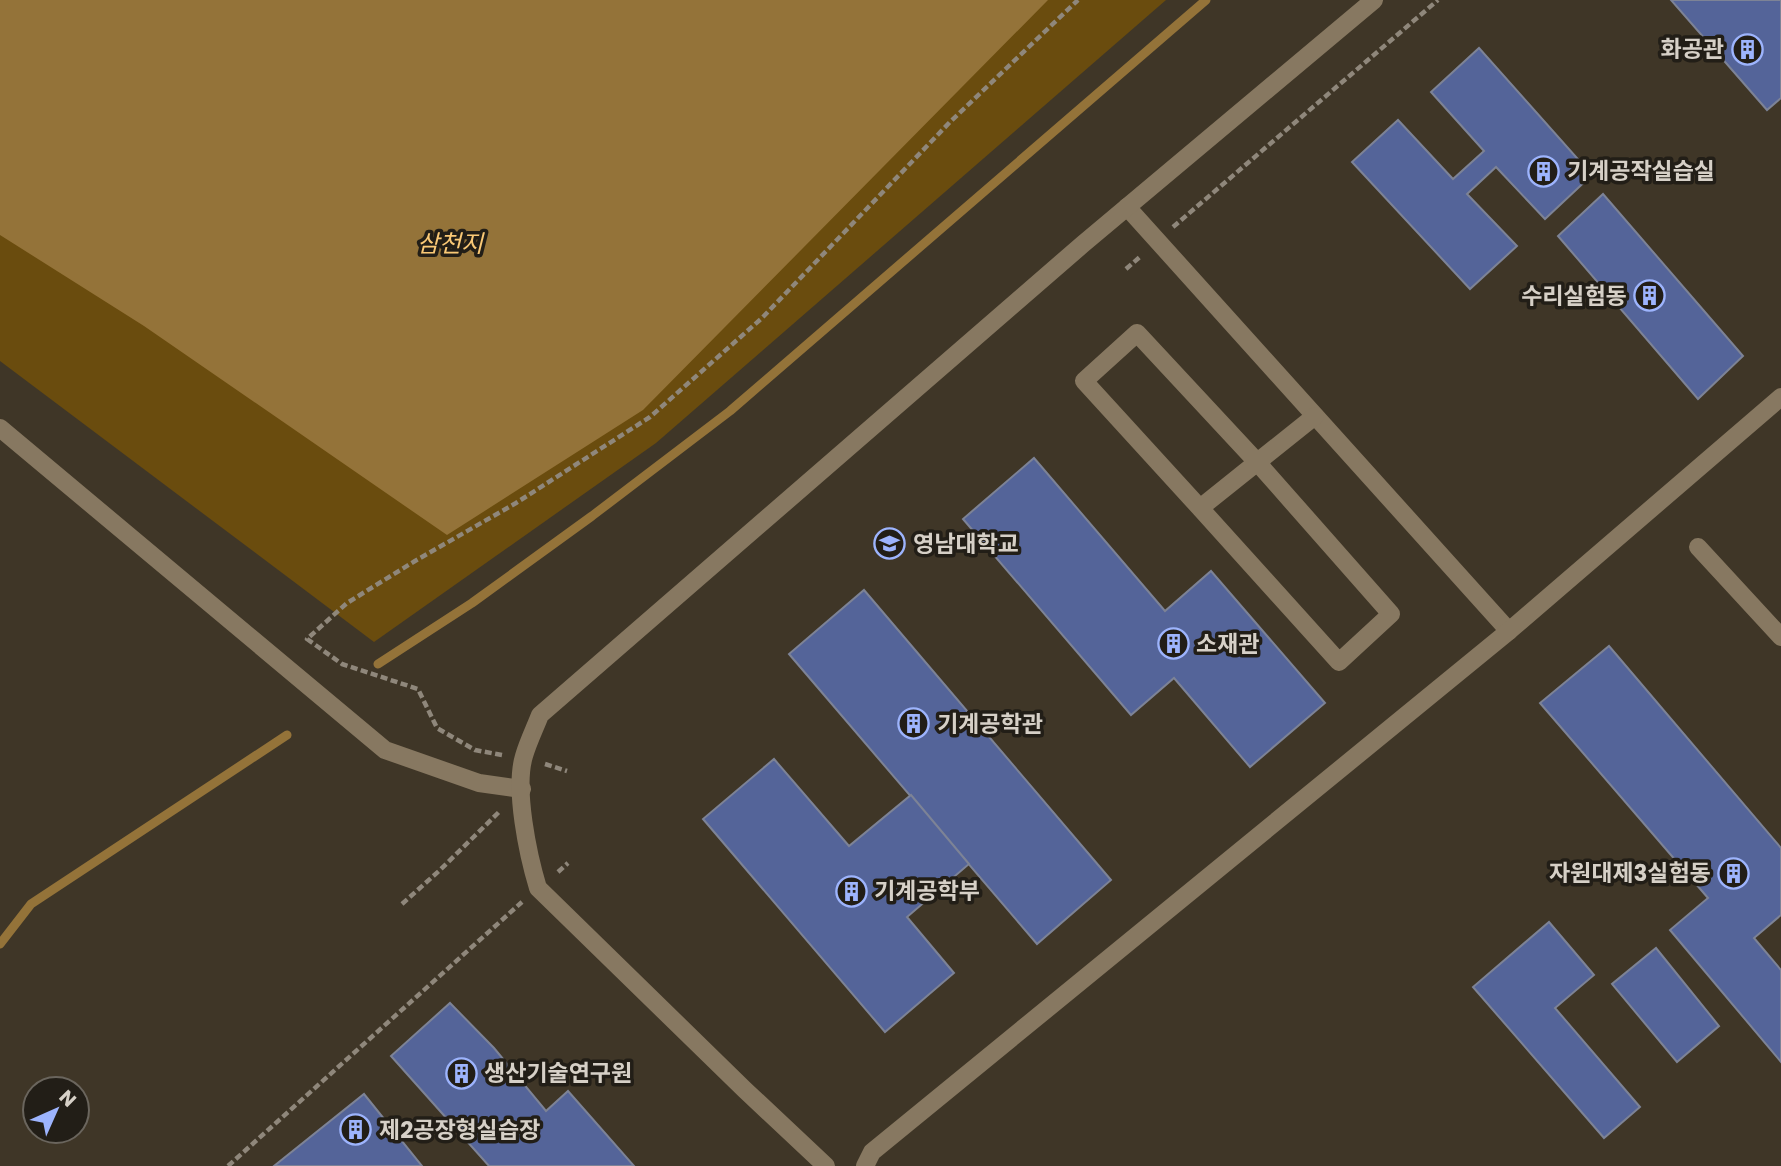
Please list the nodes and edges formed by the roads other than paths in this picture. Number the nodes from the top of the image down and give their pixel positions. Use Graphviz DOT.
graph roads {
  1 [pos="1374,0"];
  2 [pos="1127,207"];
  3 [pos="1781,397"];
  4 [pos="1315,416"];
  5 [pos="0,428"];
  6 [pos="1257,462"];
  7 [pos="1200,508"];
  8 [pos="1698,547"];
  9 [pos="1509,631"];
  10 [pos="1781,637"];
  11 [pos="522,789"];
  12 [pos="826,1166"];
  13 [pos="865,1166"];
  1 -- 2 [label="lane"];
  2 -- 4 [label="lane"];
  2 -- 11 [label="lane"];
  3 -- 9 [label="lane"];
  4 -- 6 [label="lane"];
  4 -- 9 [label="lane"];
  5 -- 11 [label="lane"];
  6 -- 7 [label="lane"];
  6 -- 7 [label="lane"];
  6 -- 7 [label="lane"];
  8 -- 10 [label="lane"];
  9 -- 13 [label="lane"];
  11 -- 12 [label="lane"];
}
